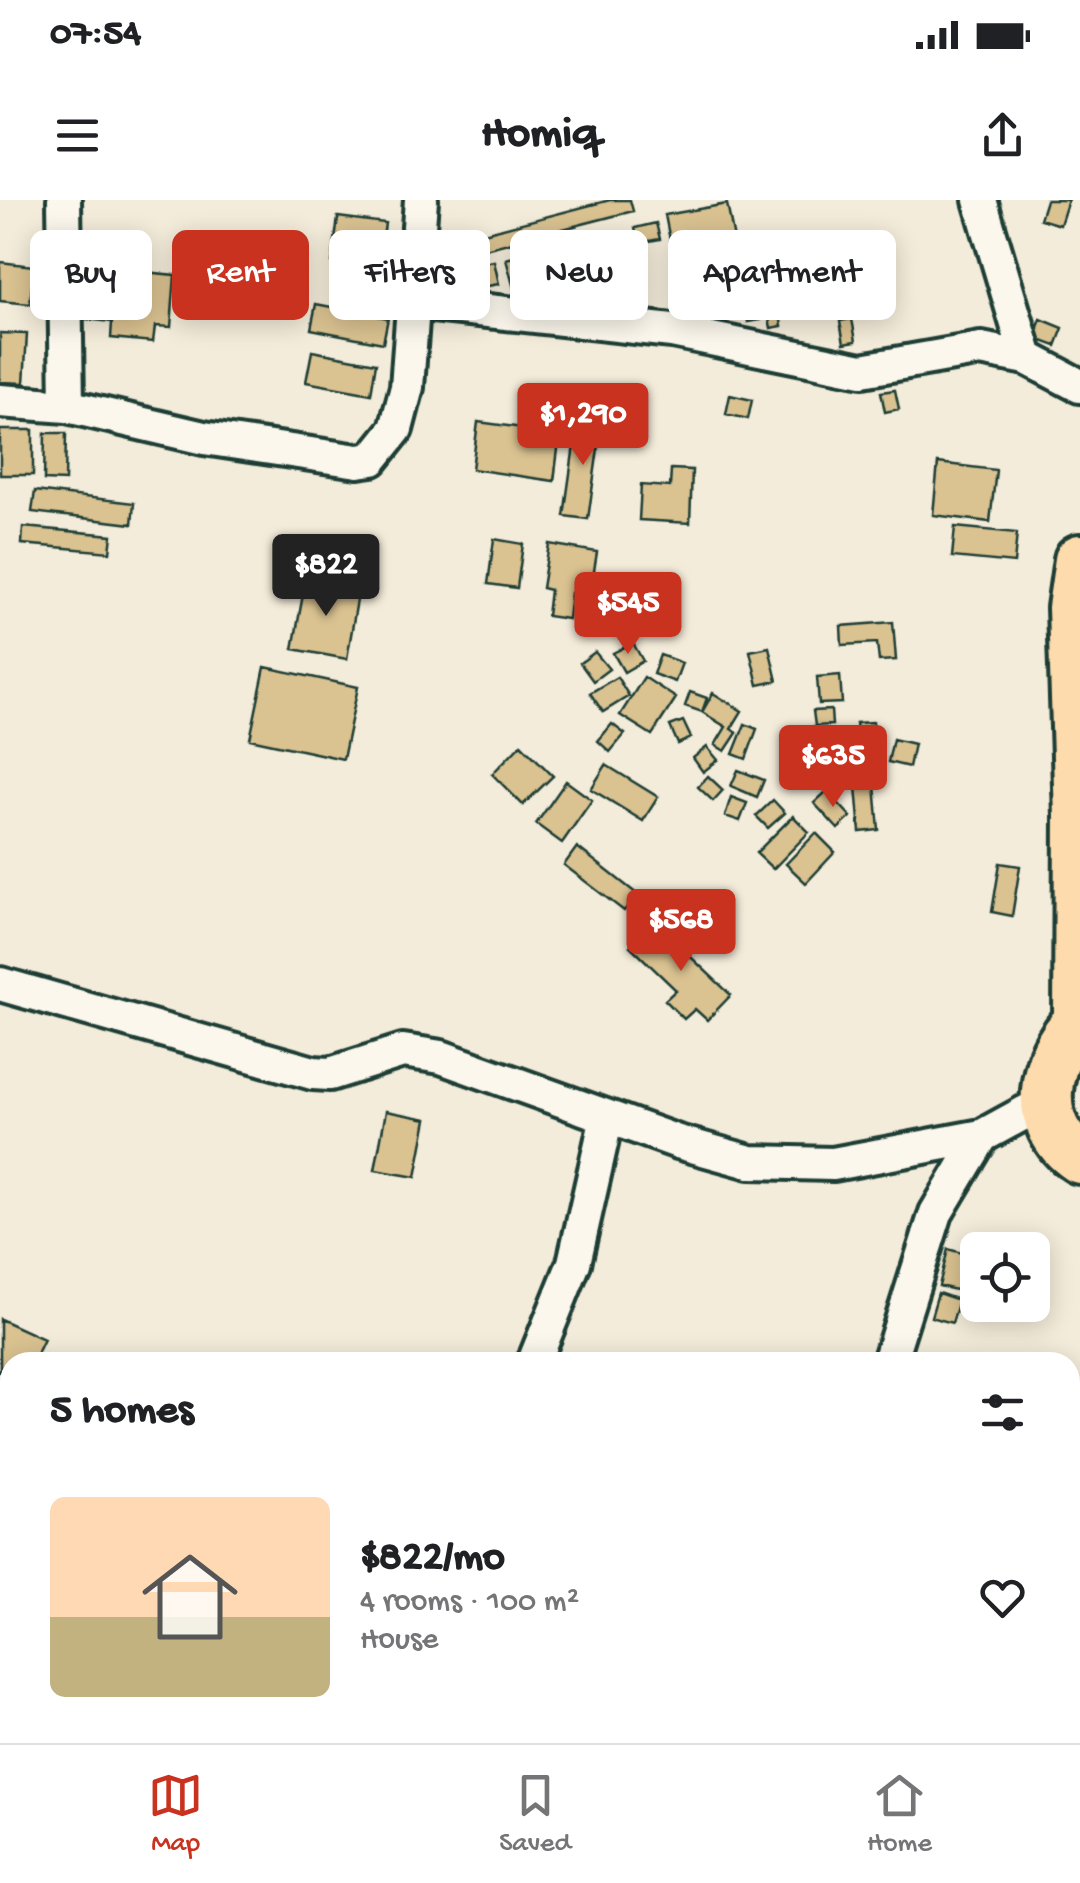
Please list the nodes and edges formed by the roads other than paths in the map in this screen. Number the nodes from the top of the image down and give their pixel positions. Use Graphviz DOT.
graph roads {
  1 [pos="64,200"];
  2 [pos="422,200"];
  3 [pos="980,200"];
  4 [pos="420,230"];
  5 [pos="490,311"];
  6 [pos="412,320"];
  7 [pos="1027,358"];
  8 [pos="1080,386"];
  9 [pos="0,400"];
  10 [pos="67,406"];
  11 [pos="1080,560"];
  12 [pos="0,984"];
  13 [pos="1080,1021"];
  14 [pos="1046,1101"];
  15 [pos="608,1117"];
  16 [pos="982,1136"];
  17 [pos="1080,1158"];
  18 [pos="538,1352"];
  19 [pos="893,1352"];
  1 -- 10 [label="street"];
  2 -- 4 [label="street"];
  3 -- 7 [label="street"];
  5 -- 7 [label="street"];
  6 -- 10 [label="street"];
  7 -- 8 [label="street"];
  9 -- 10 [label="street"];
  11 -- 13 [label="highway"];
  12 -- 15 [label="street"];
  13 -- 14 [label="highway"];
  14 -- 16 [label="street"];
  14 -- 17 [label="highway"];
  15 -- 16 [label="street"];
  15 -- 18 [label="street"];
  16 -- 19 [label="street"];
}
